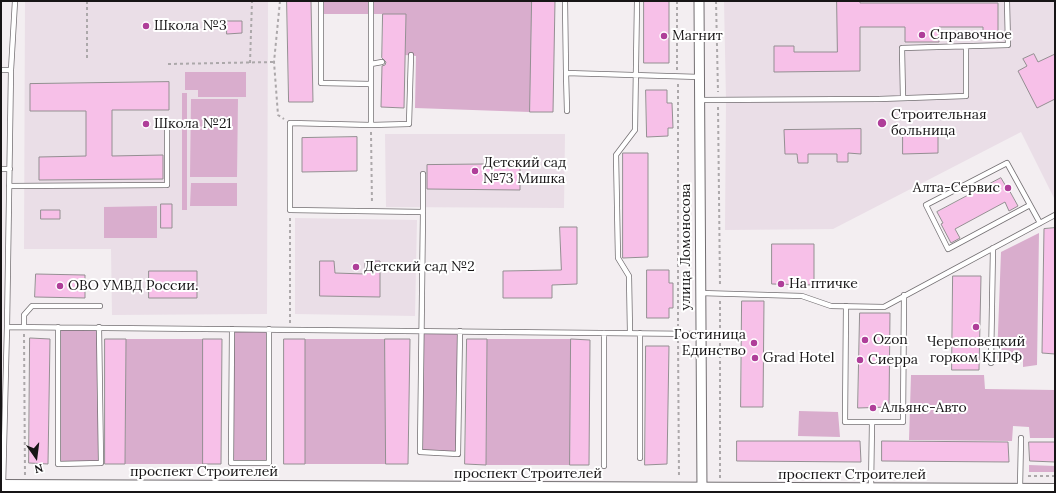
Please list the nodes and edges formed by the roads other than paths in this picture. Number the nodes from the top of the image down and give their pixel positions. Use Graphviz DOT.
graph roads {
  1 [pos="15,1"];
  2 [pos="321,1"];
  3 [pos="371,1"];
  4 [pos="565,1"];
  5 [pos="637,1"];
  6 [pos="699,1"];
  7 [pos="1007,1"];
  8 [pos="966,47"];
  9 [pos="411,55"];
  10 [pos="382,62"];
  11 [pos="371,64"];
  12 [pos="1,70"];
  13 [pos="11,70"];
  14 [pos="566,74"];
  15 [pos="636,75"];
  16 [pos="700,76"];
  17 [pos="371,84"];
  18 [pos="903,98"];
  19 [pos="700,100"];
  20 [pos="567,111"];
  21 [pos="167,122"];
  22 [pos="371,125"];
  23 [pos="1,169"];
  24 [pos="10,169"];
  25 [pos="423,174"];
  26 [pos="9,186"];
  27 [pos="1030,205"];
  28 [pos="423,212"];
  29 [pos="1055,215"];
  30 [pos="1040,223"];
  31 [pos="994,248"];
  32 [pos="700,293"];
  33 [pos="904,295"];
  34 [pos="100,306"];
  35 [pos="846,306"];
  36 [pos="7,327"];
  37 [pos="24,327"];
  38 [pos="58,327"];
  39 [pos="99,327"];
  40 [pos="232,329"];
  41 [pos="269,329"];
  42 [pos="422,331"];
  43 [pos="460,331"];
  44 [pos="604,333"];
  45 [pos="630,334"];
  46 [pos="640,334"];
  47 [pos="700,334"];
  48 [pos="991,363"];
  49 [pos="3,372"];
  50 [pos="3,422"];
  51 [pos="872,422"];
  52 [pos="1021,438"];
  53 [pos="640,458"];
  54 [pos="604,466"];
  55 [pos="2,488"];
  56 [pos="871,490"];
  57 [pos="1020,490"];
  58 [pos="1055,490"];
  59 [pos="702,491"];
  1 -- 13 [label="lane"];
  2 -- 17 [label="lane"];
  3 -- 11 [label="lane"];
  4 -- 14 [label="lane"];
  5 -- 15 [label="lane"];
  6 -- 16 [label="street, улица Ломоносова"];
  7 -- 8 [label="lane"];
  8 -- 18 [label="lane"];
  8 -- 18 [label="lane"];
  9 -- 22 [label="lane"];
  10 -- 11 [label="lane"];
  11 -- 17 [label="lane"];
  12 -- 13 [label="lane"];
  13 -- 24 [label="lane"];
  14 -- 15 [label="lane"];
  14 -- 20 [label="lane"];
  15 -- 16 [label="lane"];
  15 -- 45 [label="lane"];
  16 -- 19 [label="street, улица Ломоносова"];
  17 -- 22 [label="lane"];
  18 -- 19 [label="lane"];
  19 -- 32 [label="street, улица Ломоносова"];
  21 -- 26 [label="lane"];
  22 -- 28 [label="lane"];
  23 -- 24 [label="lane"];
  24 -- 26 [label="lane"];
  25 -- 28 [label="lane"];
  26 -- 36 [label="lane"];
  27 -- 27 [label="lane"];
  27 -- 30 [label="lane"];
  28 -- 42 [label="lane"];
  29 -- 30 [label="lane"];
  30 -- 31 [label="lane"];
  31 -- 33 [label="lane"];
  31 -- 48 [label="lane"];
  32 -- 35 [label="lane"];
  32 -- 47 [label="street, улица Ломоносова"];
  33 -- 35 [label="lane"];
  33 -- 51 [label="lane"];
  34 -- 37 [label="lane"];
  35 -- 51 [label="lane"];
  36 -- 37 [label="lane"];
  36 -- 49 [label="lane"];
  37 -- 38 [label="lane"];
  38 -- 39 [label="lane"];
  38 -- 39 [label="lane"];
  39 -- 40 [label="lane"];
  40 -- 41 [label="lane"];
  40 -- 41 [label="lane"];
  41 -- 42 [label="lane"];
  42 -- 43 [label="lane"];
  42 -- 43 [label="lane"];
  43 -- 44 [label="lane"];
  44 -- 45 [label="lane"];
  44 -- 54 [label="lane"];
  45 -- 46 [label="lane"];
  46 -- 47 [label="lane"];
  46 -- 53 [label="lane"];
  47 -- 59 [label="street, улица Ломоносова"];
  49 -- 50 [label="lane"];
  50 -- 55 [label="lane"];
  51 -- 56 [label="lane"];
  52 -- 57 [label="lane"];
  55 -- 59 [label="main road, проспект Строителей"];
  56 -- 57 [label="main road, проспект Строителей"];
  56 -- 59 [label="main road, проспект Строителей"];
  57 -- 58 [label="main road, проспект Строителей"];
}
